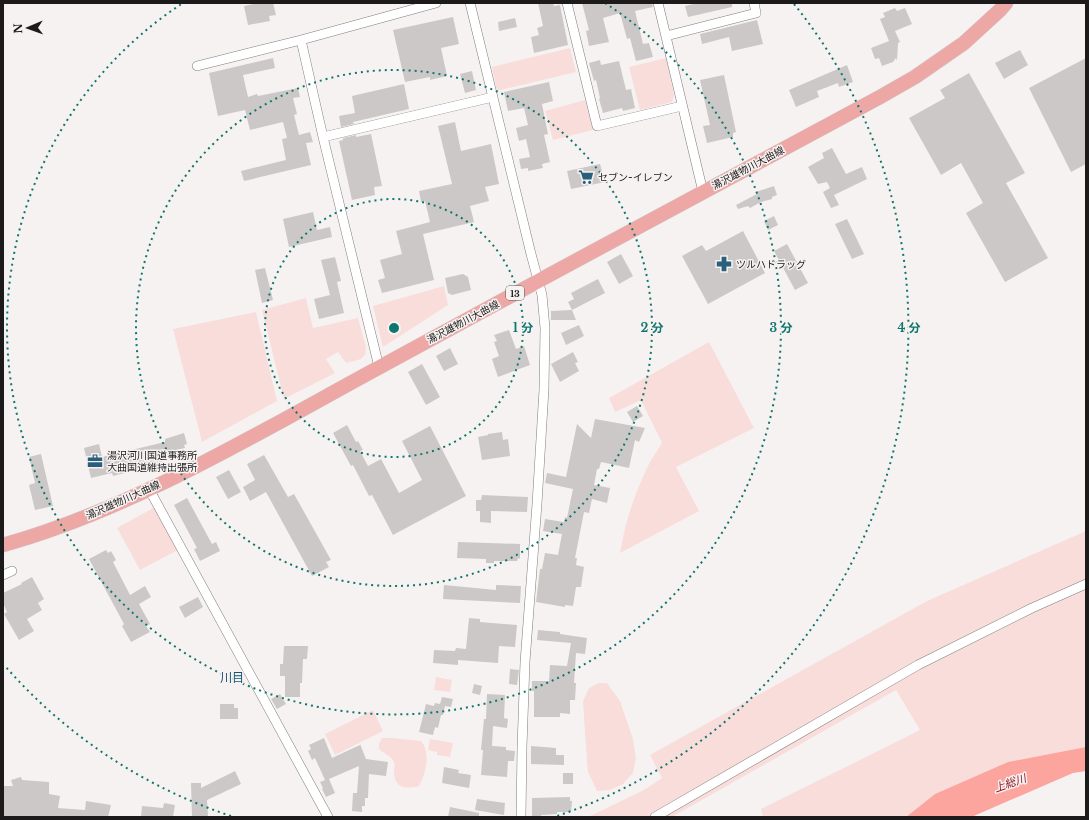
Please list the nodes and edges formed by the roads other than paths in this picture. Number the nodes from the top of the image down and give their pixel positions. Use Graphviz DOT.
graph roads {
  1 [pos="436,3"];
  2 [pos="470,3"];
  3 [pos="567,3"];
  4 [pos="658,3"];
  5 [pos="754,3"];
  6 [pos="1006,3"];
  7 [pos="666,36"];
  8 [pos="301,40"];
  9 [pos="197,66"];
  10 [pos="493,97"];
  11 [pos="682,106"];
  12 [pos="323,137"];
  13 [pos="703,192"];
  14 [pos="539,281"];
  15 [pos="380,367"];
  16 [pos="149,489"];
  17 [pos="3,545"];
  18 [pos="1086,584"];
  19 [pos="328,817"];
  20 [pos="521,817"];
  21 [pos="655,817"];
  1 -- 8 [label="street"];
  2 -- 10 [label="street"];
  3 -- 11 [label="street"];
  4 -- 7 [label="street"];
  5 -- 7 [label="street"];
  6 -- 13 [label="main road, 湯沢雄物川大曲線 / 13"];
  7 -- 11 [label="street"];
  8 -- 9 [label="street"];
  8 -- 12 [label="street"];
  10 -- 12 [label="street"];
  10 -- 14 [label="street"];
  11 -- 13 [label="street"];
  12 -- 15 [label="street"];
  13 -- 14 [label="main road, 湯沢雄物川大曲線 / 13"];
  14 -- 15 [label="main road, 湯沢雄物川大曲線 / 13"];
  14 -- 20 [label="street"];
  15 -- 16 [label="main road, 湯沢雄物川大曲線 / 13"];
  16 -- 17 [label="main road, 湯沢雄物川大曲線 / 13"];
  16 -- 19 [label="street"];
  18 -- 21 [label="street"];
}
